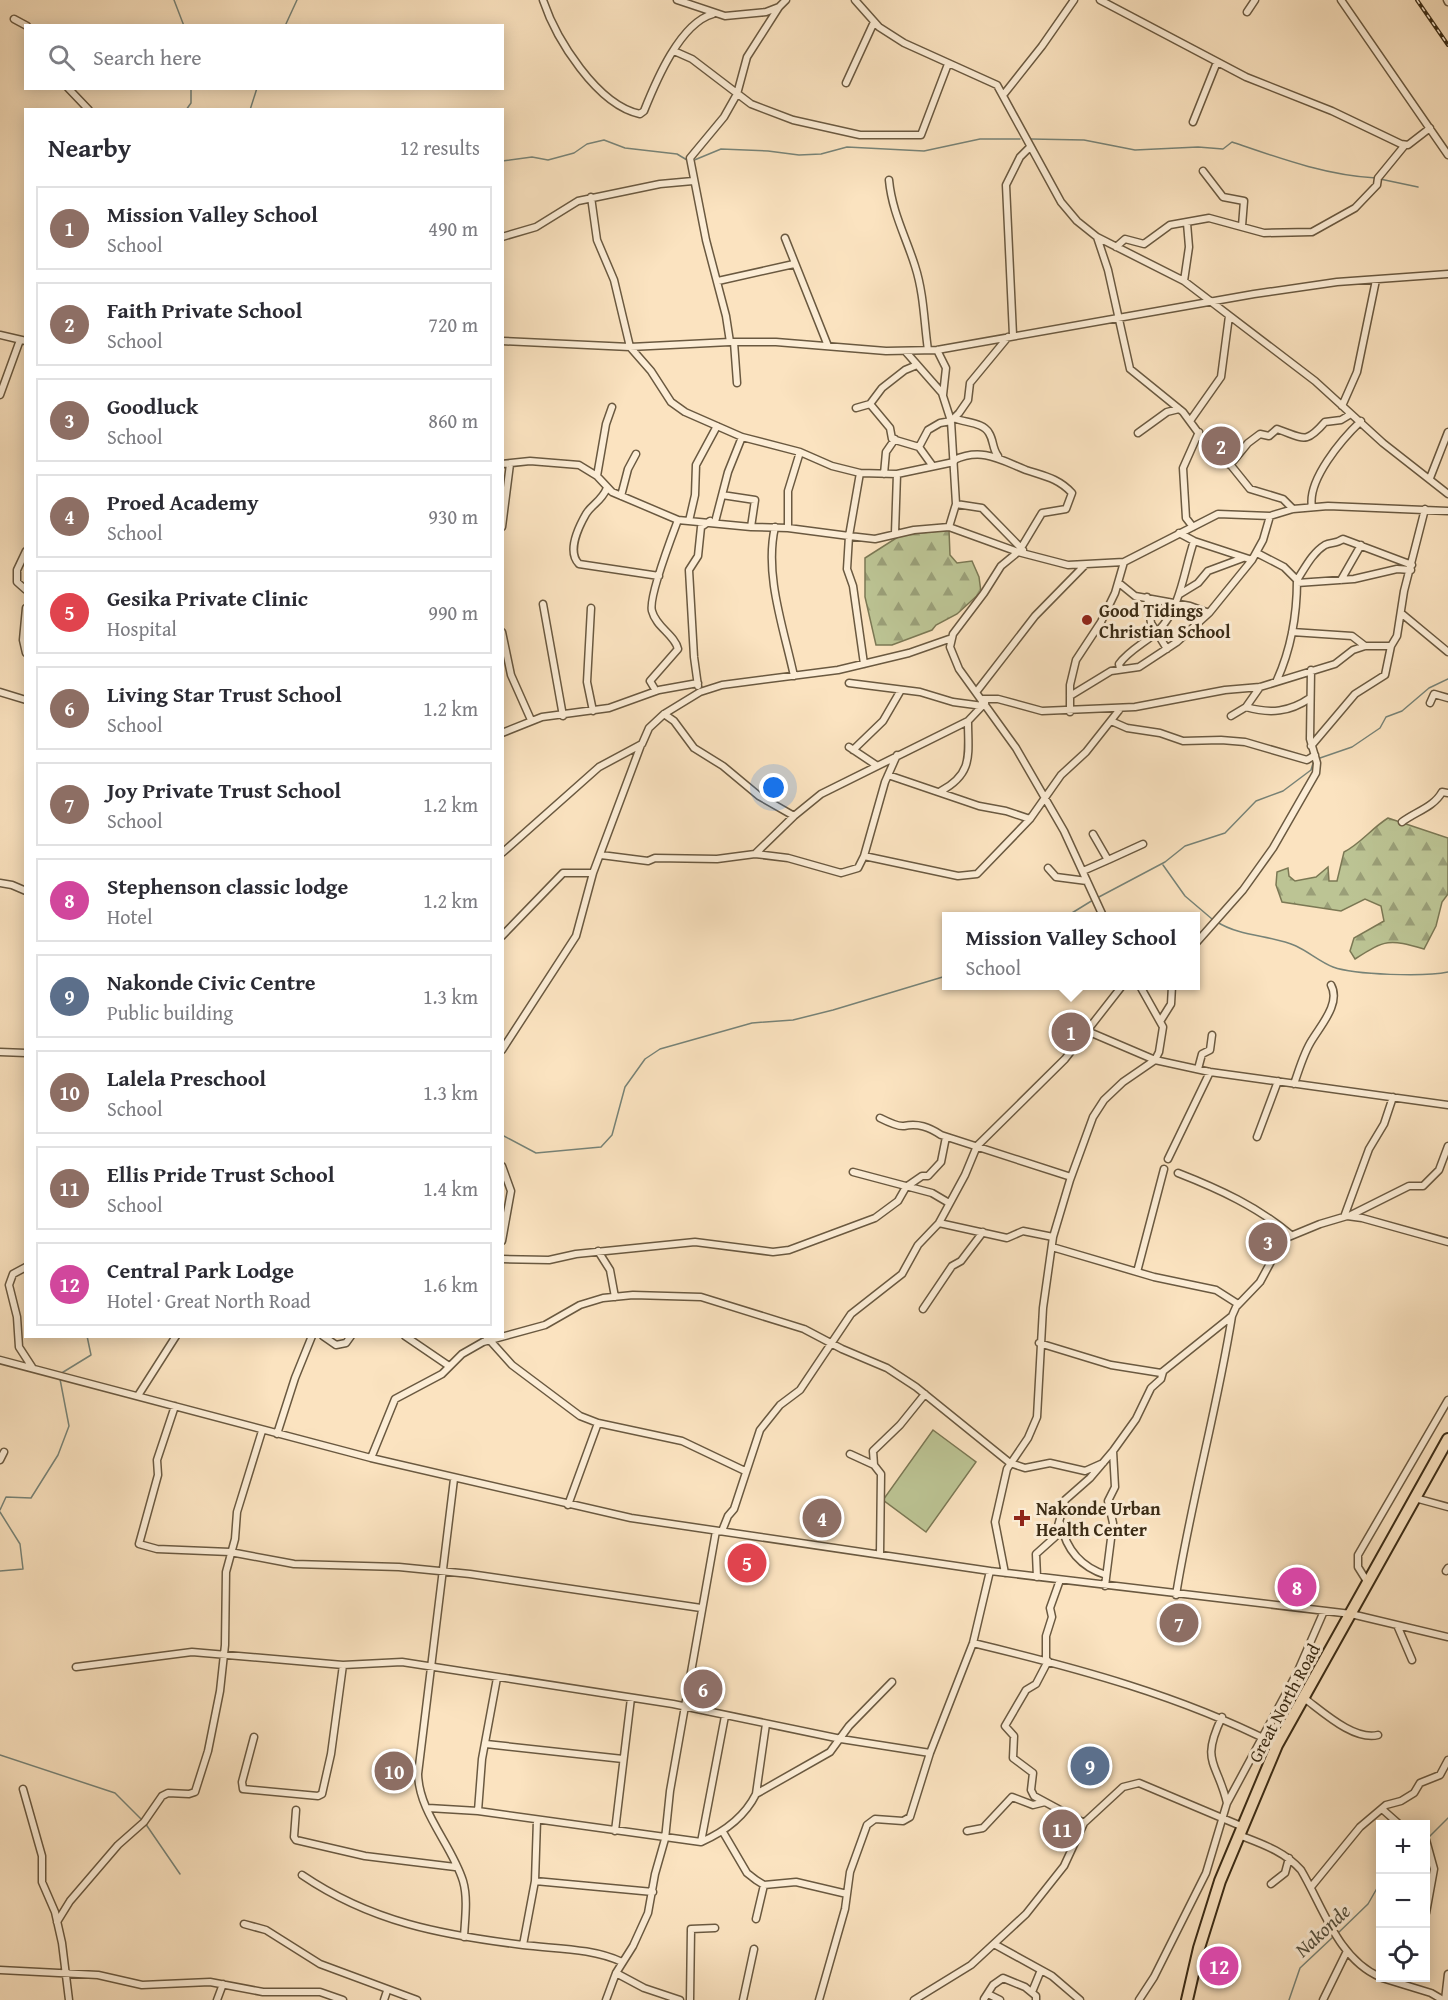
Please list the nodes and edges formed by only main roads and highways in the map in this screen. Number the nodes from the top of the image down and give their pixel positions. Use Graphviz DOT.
graph roads {
  1 [pos="1448,1439"];
  2 [pos="1187,2000"];
  1 -- 2 [label="highway, Great North Road"];
}
